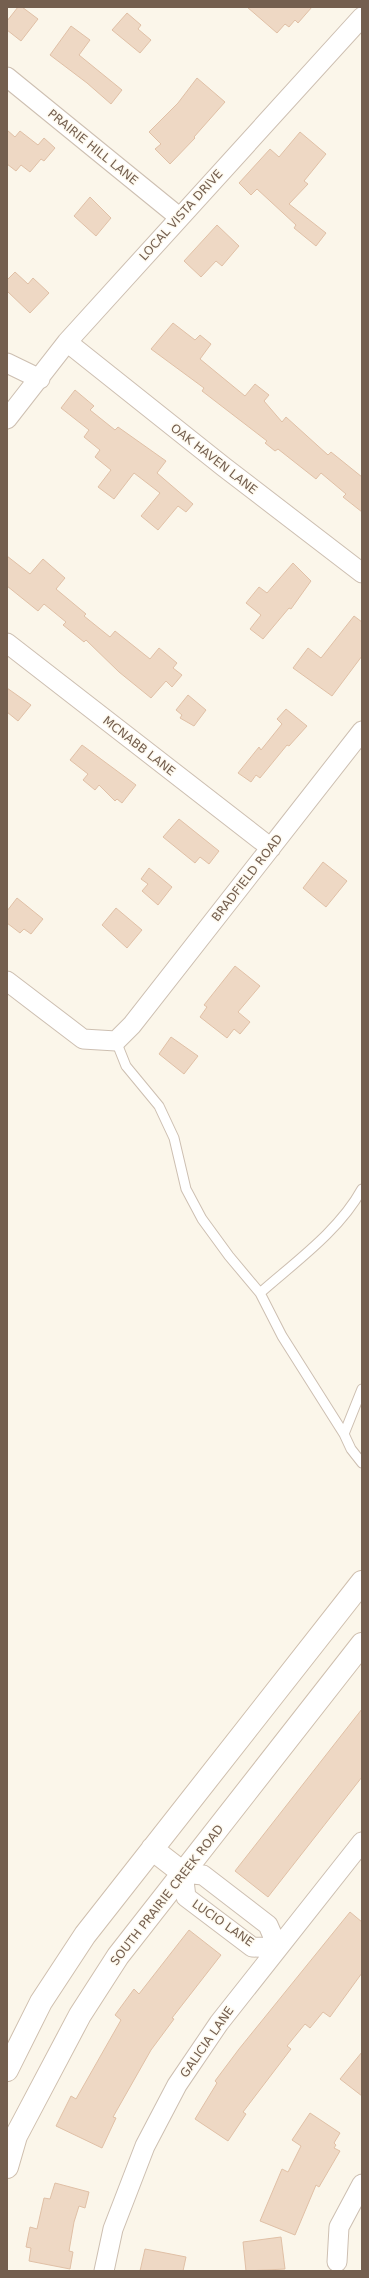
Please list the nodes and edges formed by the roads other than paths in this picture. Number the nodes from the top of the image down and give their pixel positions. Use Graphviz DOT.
graph roads {
  1 [pos="362,17"];
  2 [pos="7,77"];
  3 [pos="178,217"];
  4 [pos="67,342"];
  5 [pos="7,363"];
  6 [pos="40,379"];
  7 [pos="7,419"];
  8 [pos="362,573"];
  9 [pos="7,643"];
  10 [pos="362,731"];
  11 [pos="271,848"];
  12 [pos="7,981"];
  13 [pos="116,1041"];
  14 [pos="362,1189"];
  15 [pos="260,1293"];
  16 [pos="362,1389"];
  17 [pos="344,1434"];
  18 [pos="362,1463"];
  19 [pos="362,1582"];
  20 [pos="362,1644"];
  21 [pos="152,1849"];
  22 [pos="359,1854"];
  23 [pos="183,1873"];
  24 [pos="278,1948"];
  25 [pos="7,2070"];
  26 [pos="7,2167"];
  27 [pos="362,2184"];
  28 [pos="337,2262"];
  29 [pos="104,2271"];
  1 -- 3 [label="street, LOCAL VISTA DRIVE"];
  2 -- 3 [label="street, PRAIRIE HILL LANE"];
  3 -- 4 [label="street, LOCAL VISTA DRIVE"];
  4 -- 6 [label="street, LOCAL VISTA DRIVE"];
  4 -- 8 [label="street, OAK HAVEN LANE"];
  5 -- 6 [label="street"];
  6 -- 7 [label="street, LOCAL VISTA DRIVE"];
  9 -- 11 [label="street, MCNABB LANE"];
  10 -- 11 [label="street, BRADFIELD ROAD"];
  11 -- 13 [label="street, BRADFIELD ROAD"];
  12 -- 13 [label="street"];
  13 -- 15 [label="lane"];
  14 -- 15 [label="lane"];
  15 -- 17 [label="lane"];
  16 -- 17 [label="lane"];
  17 -- 18 [label="lane"];
  19 -- 21 [label="main road"];
  20 -- 23 [label="main road, SOUTH PRAIRIE CREEK ROAD"];
  21 -- 23 [label="main road"];
  21 -- 25 [label="main road"];
  22 -- 24 [label="street, GALICIA LANE"];
  23 -- 24 [label="street, LUCIO LANE"];
  23 -- 24 [label="street, LUCIO LANE"];
  23 -- 26 [label="main road, SOUTH PRAIRIE CREEK ROAD"];
  24 -- 29 [label="street, GALICIA LANE"];
  27 -- 28 [label="street"];
}
